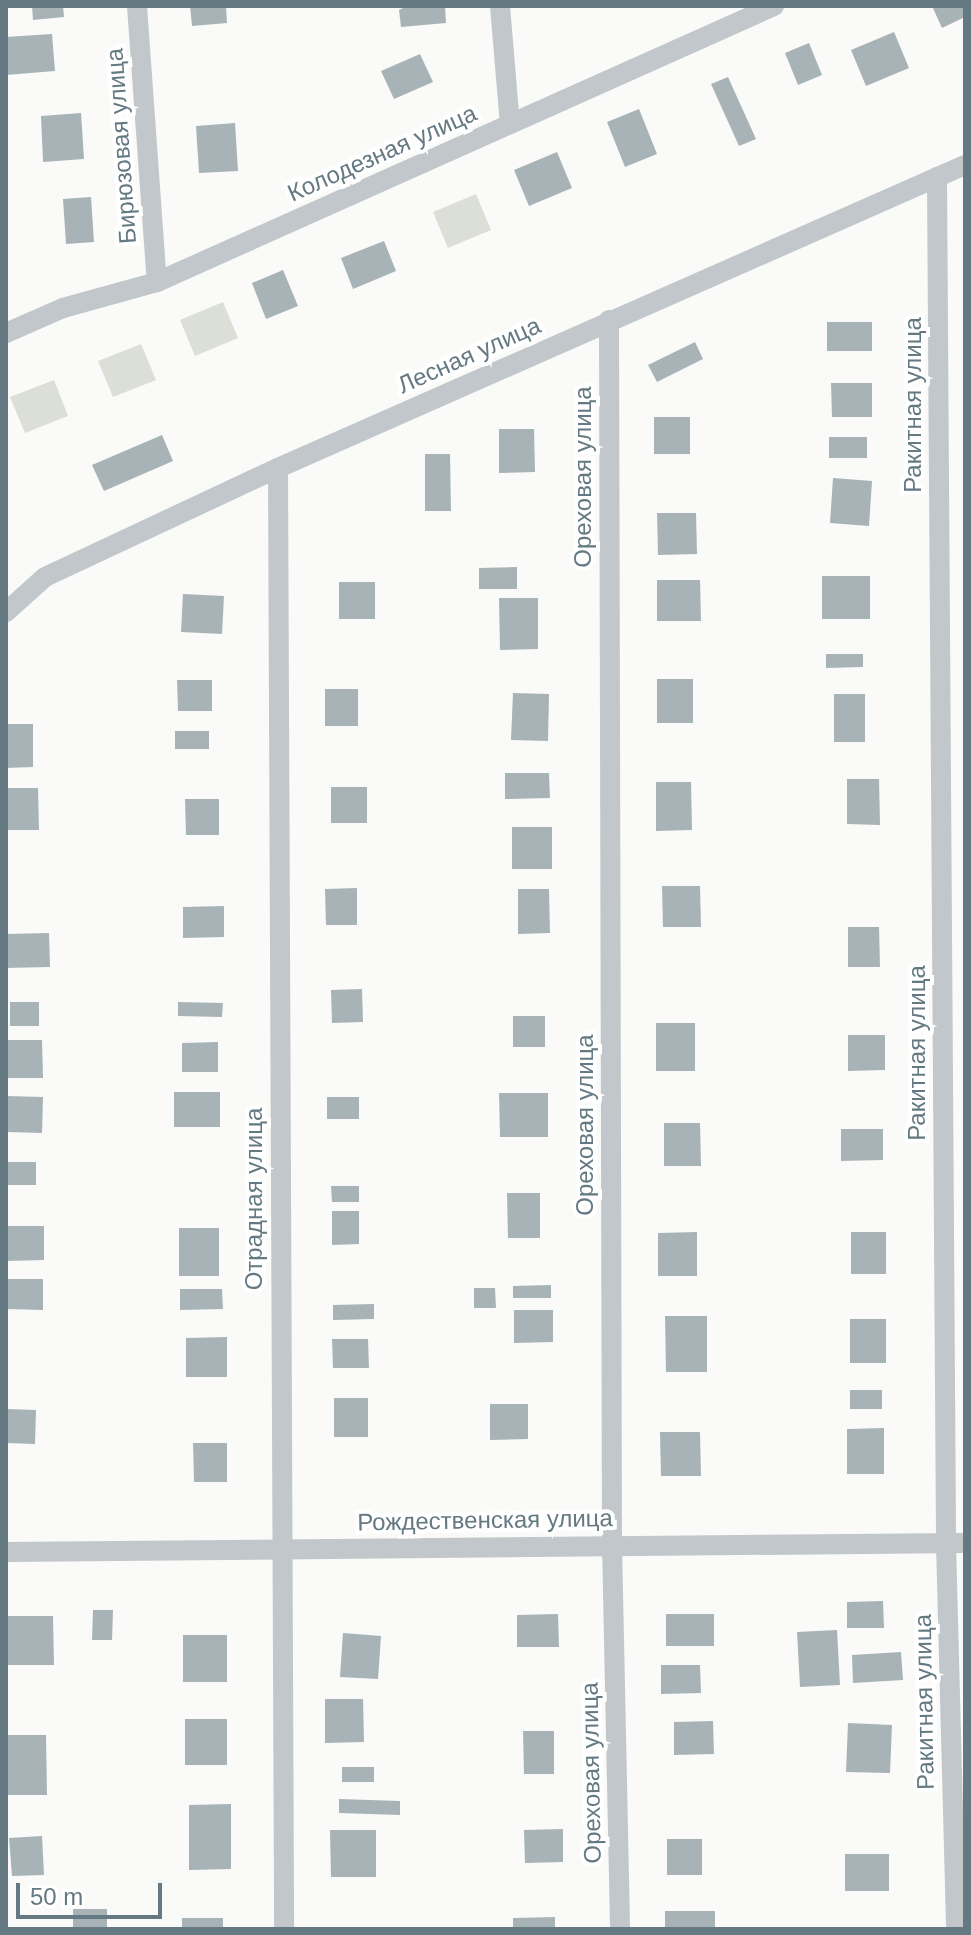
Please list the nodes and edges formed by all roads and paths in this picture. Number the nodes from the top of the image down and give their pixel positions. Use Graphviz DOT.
graph roads {
  1 [pos="137,6"];
  2 [pos="500,6"];
  3 [pos="774,6"];
  4 [pos="510,124"];
  5 [pos="965,165"];
  6 [pos="937,177"];
  7 [pos="157,282"];
  8 [pos="609,320"];
  9 [pos="6,333"];
  10 [pos="278,468"];
  11 [pos="6,612"];
  12 [pos="956,1543"];
  13 [pos="612,1544"];
  14 [pos="281,1549"];
  15 [pos="6,1552"];
  16 [pos="284,1929"];
  17 [pos="620,1929"];
  18 [pos="956,1929"];
  1 -- 7 [label="street, Бирюзовая улица"];
  2 -- 4 [label="street"];
  3 -- 4 [label="street, Колодезная улица"];
  4 -- 7 [label="street, Колодезная улица"];
  5 -- 6 [label="street, Лесная улица"];
  6 -- 8 [label="street, Лесная улица"];
  6 -- 12 [label="street, Ракитная улица"];
  7 -- 9 [label="street, Колодезная улица"];
  8 -- 10 [label="street, Лесная улица"];
  8 -- 13 [label="street, Ореховая улица"];
  10 -- 11 [label="street, Лесная улица"];
  10 -- 14 [label="street, Отрадная улица"];
  12 -- 13 [label="street, Рождественская улица"];
  12 -- 18 [label="street, Ракитная улица"];
  13 -- 14 [label="street, Рождественская улица"];
  13 -- 17 [label="street, Ореховая улица"];
  14 -- 15 [label="street, Рождественская улица"];
  14 -- 16 [label="street, Отрадная улица"];
}
